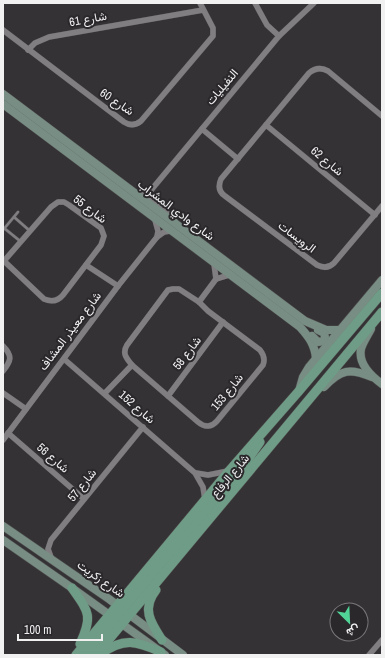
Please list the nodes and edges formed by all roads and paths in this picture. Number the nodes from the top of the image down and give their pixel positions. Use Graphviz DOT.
graph roads {
  1 [pos="200,3"];
  2 [pos="255,3"];
  3 [pos="314,3"];
  4 [pos="203,10"];
  5 [pos="3,30"];
  6 [pos="279,36"];
  7 [pos="28,50"];
  8 [pos="3,94"];
  9 [pos="3,104"];
  10 [pos="382,116"];
  11 [pos="266,125"];
  12 [pos="202,129"];
  13 [pos="238,159"];
  14 [pos="152,189"];
  15 [pos="137,196"];
  16 [pos="382,206"];
  17 [pos="18,212"];
  18 [pos="375,215"];
  19 [pos="14,217"];
  20 [pos="155,220"];
  21 [pos="174,228"];
  22 [pos="4,229"];
  23 [pos="30,231"];
  24 [pos="157,237"];
  25 [pos="21,242"];
  26 [pos="3,261"];
  27 [pos="214,264"];
  28 [pos="86,265"];
  29 [pos="229,275"];
  30 [pos="216,279"];
  31 [pos="382,280"];
  32 [pos="118,286"];
  33 [pos="382,293"];
  34 [pos="199,302"];
  35 [pos="382,312"];
  36 [pos="376,320"];
  37 [pos="223,322"];
  38 [pos="302,324"];
  39 [pos="341,330"];
  40 [pos="3,346"];
  41 [pos="64,359"];
  42 [pos="316,359"];
  43 [pos="132,365"];
  44 [pos="3,371"];
  45 [pos="372,376"];
  46 [pos="382,384"];
  47 [pos="299,391"];
  48 [pos="3,393"];
  49 [pos="105,393"];
  50 [pos="168,396"];
  51 [pos="307,402"];
  52 [pos="26,409"];
  53 [pos="268,426"];
  54 [pos="143,427"];
  55 [pos="8,433"];
  56 [pos="3,440"];
  57 [pos="229,471"];
  58 [pos="195,473"];
  59 [pos="84,500"];
  60 [pos="204,501"];
  61 [pos="3,526"];
  62 [pos="3,540"];
  63 [pos="52,560"];
  64 [pos="171,566"];
  65 [pos="72,588"];
  66 [pos="120,607"];
  67 [pos="112,617"];
  68 [pos="162,640"];
  69 [pos="382,640"];
  70 [pos="163,653"];
  71 [pos="75,655"];
  72 [pos="86,655"];
  73 [pos="96,655"];
  74 [pos="100,655"];
  75 [pos="183,655"];
  76 [pos="369,655"];
  1 -- 4 [label="street, شارع 60"];
  2 -- 6 [label="street"];
  3 -- 6 [label="street, النفيليات"];
  4 -- 7 [label="street, شارع 61"];
  4 -- 7 [label="street, شارع 60"];
  5 -- 7 [label="street, شارع 60"];
  6 -- 12 [label="street, النفيليات"];
  8 -- 15 [label="street, شارع وادي المشراب"];
  9 -- 20 [label="street, شارع وادي المشراب"];
  10 -- 11 [label="street, الرويسات"];
  11 -- 13 [label="street, الرويسات"];
  11 -- 18 [label="street, شارع 62"];
  12 -- 13 [label="street"];
  12 -- 14 [label="street, النفيليات"];
  13 -- 18 [label="street, الرويسات"];
  14 -- 15 [label="street, النفيليات"];
  14 -- 21 [label="street"];
  15 -- 21 [label="street, شارع وادي المشراب"];
  16 -- 18 [label="street, الرويسات"];
  17 -- 19 [label="lane"];
  19 -- 22 [label="lane"];
  19 -- 23 [label="lane"];
  20 -- 21 [label="street, شارع وادي المشراب"];
  20 -- 24 [label="street"];
  21 -- 24 [label="street, شارع معيذر المشاف"];
  21 -- 27 [label="street, شارع وادي المشراب"];
  21 -- 38 [label="street, شارع وادي المشراب"];
  22 -- 25 [label="lane"];
  23 -- 25 [label="street, شارع 55"];
  23 -- 28 [label="street, شارع 55"];
  24 -- 32 [label="street, شارع معيذر المشاف"];
  25 -- 26 [label="street, شارع 55"];
  26 -- 28 [label="street, شارع 55"];
  27 -- 29 [label="street, شارع وادي المشراب"];
  27 -- 30 [label="street"];
  28 -- 32 [label="street"];
  29 -- 30 [label="street"];
  29 -- 38 [label="street, شارع وادي المشراب"];
  30 -- 34 [label="street"];
  31 -- 39 [label="street, شارع الرفاع"];
  32 -- 41 [label="street, شارع معيذر المشاف"];
  33 -- 47 [label="main road, شارع الرفاع"];
  34 -- 37 [label="street, شارع 153"];
  34 -- 43 [label="street, شارع 153"];
  35 -- 36 [label="main road, شارع الرفاع"];
  36 -- 45 [label="street"];
  36 -- 51 [label="main road, شارع الرفاع"];
  37 -- 50 [label="street, شارع 58"];
  37 -- 50 [label="street, شارع 153"];
  38 -- 39 [label="street, شارع وادي المشراب"];
  38 -- 42 [label="street, شارع وادي المشراب"];
  39 -- 42 [label="street, شارع الرفاع"];
  40 -- 44 [label="street"];
  41 -- 49 [label="street, شارع 152"];
  41 -- 52 [label="street, شارع معيذر المشاف"];
  42 -- 47 [label="street, شارع الرفاع"];
  43 -- 49 [label="street"];
  43 -- 50 [label="street, شارع 153"];
  45 -- 46 [label="street"];
  45 -- 51 [label="street"];
  47 -- 53 [label="main road, شارع الرفاع"];
  48 -- 52 [label="street"];
  49 -- 54 [label="street, شارع 152"];
  51 -- 64 [label="main road, شارع الرفاع"];
  52 -- 55 [label="street, شارع معيذر المشاف"];
  53 -- 57 [label="main road, شارع الرفاع"];
  53 -- 66 [label="main road"];
  54 -- 58 [label="street, شارع 152"];
  54 -- 59 [label="street, شارع 57"];
  55 -- 56 [label="street, شارع معيذر المشاف"];
  55 -- 59 [label="street, شارع 56"];
  57 -- 58 [label="street"];
  57 -- 60 [label="main road, شارع الرفاع"];
  58 -- 60 [label="street, شارع 152"];
  59 -- 63 [label="street, شارع 57"];
  60 -- 66 [label="main road, شارع الرفاع"];
  61 -- 63 [label="street, شارع زكريت"];
  62 -- 65 [label="street, شارع زكريت"];
  63 -- 66 [label="street, شارع زكريت"];
  64 -- 66 [label="main road, شارع الرفاع"];
  64 -- 68 [label="main road"];
  65 -- 67 [label="street, شارع زكريت"];
  65 -- 71 [label="main road"];
  66 -- 67 [label="main road, شارع الرفاع"];
  66 -- 67 [label="main road"];
  66 -- 67 [label="street"];
  66 -- 68 [label="street, شارع زكريت"];
  67 -- 70 [label="street, شارع زكريت"];
  67 -- 71 [label="main road, شارع الرفاع"];
  67 -- 72 [label="main road"];
  67 -- 73 [label="main road, شارع الرفاع"];
  68 -- 75 [label="street, شارع زكريت"];
  69 -- 76 [label="street"];
  70 -- 74 [label="main road"];
}
